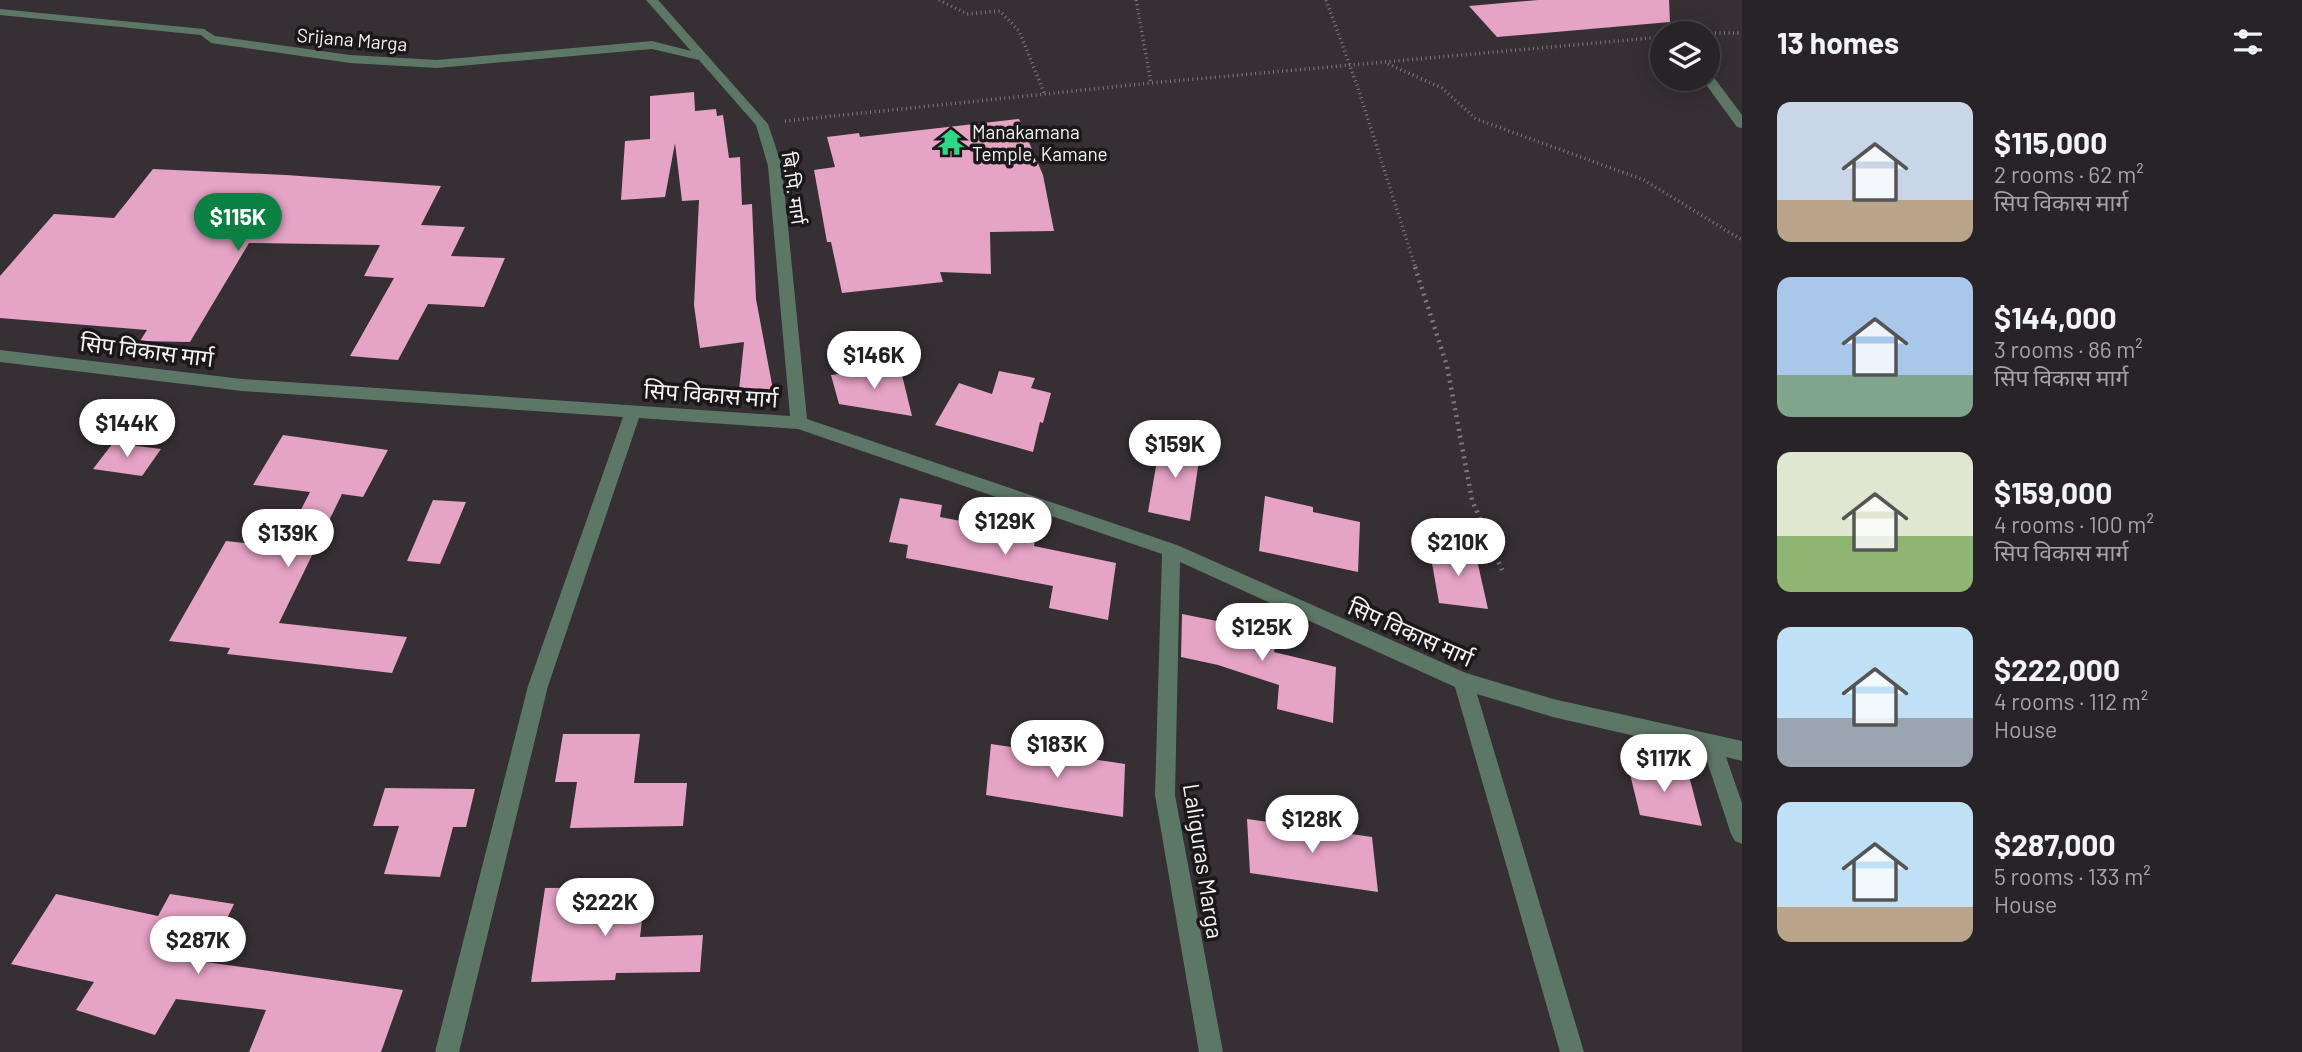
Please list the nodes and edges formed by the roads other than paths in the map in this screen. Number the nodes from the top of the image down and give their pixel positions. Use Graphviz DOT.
graph roads {
  1 [pos="652,0"];
  2 [pos="0,12"];
  3 [pos="702,57"];
  4 [pos="1718,91"];
  5 [pos="1742,124"];
  6 [pos="0,356"];
  7 [pos="633,412"];
  8 [pos="799,424"];
  9 [pos="1171,550"];
  10 [pos="1463,681"];
  11 [pos="1712,745"];
  12 [pos="1742,751"];
  13 [pos="1742,834"];
  14 [pos="447,1052"];
  15 [pos="1211,1052"];
  16 [pos="1572,1052"];
  1 -- 3 [label="street, बि.पि. मार्ग"];
  2 -- 3 [label="street, Srijana Marga"];
  3 -- 8 [label="street, बि.पि. मार्ग"];
  4 -- 5 [label="street"];
  6 -- 7 [label="street, सिप विकास मार्ग"];
  7 -- 8 [label="street, सिप विकास मार्ग"];
  7 -- 14 [label="street"];
  8 -- 9 [label="street, सिप विकास मार्ग"];
  9 -- 10 [label="street, सिप विकास मार्ग"];
  9 -- 15 [label="street, Laliguras Marga"];
  10 -- 11 [label="street, सिप विकास मार्ग"];
  10 -- 16 [label="street"];
  11 -- 12 [label="street, सिप विकास मार्ग"];
  11 -- 13 [label="street"];
}
